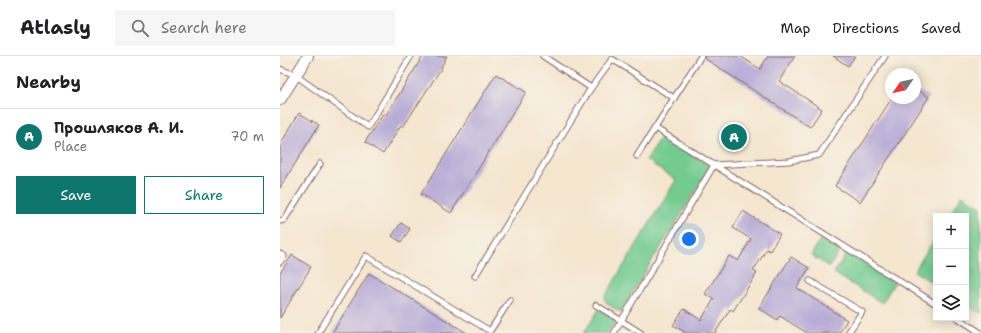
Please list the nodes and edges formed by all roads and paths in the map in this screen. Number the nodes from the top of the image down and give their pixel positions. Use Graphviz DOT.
graph roads {
  1 [pos="308,56"];
  2 [pos="411,56"];
  3 [pos="543,56"];
  4 [pos="701,56"];
  5 [pos="885,56"];
  6 [pos="280,68"];
  7 [pos="295,76"];
  8 [pos="591,88"];
  9 [pos="674,98"];
  10 [pos="280,100"];
  11 [pos="655,128"];
  12 [pos="637,156"];
  13 [pos="320,164"];
  14 [pos="714,166"];
  15 [pos="280,221"];
  16 [pos="280,254"];
  17 [pos="280,262"];
  18 [pos="475,276"];
  19 [pos="810,281"];
  20 [pos="510,300"];
  21 [pos="933,302"];
  22 [pos="596,305"];
  23 [pos="622,321"];
  24 [pos="963,321"];
  25 [pos="318,333"];
  26 [pos="614,333"];
  27 [pos="641,333"];
  28 [pos="848,333"];
  29 [pos="981,333"];
  1 -- 7 [label="street"];
  2 -- 7 [label="lane"];
  3 -- 8 [label="lane"];
  4 -- 9 [label="lane"];
  5 -- 14 [label="lane"];
  6 -- 7 [label="lane"];
  7 -- 10 [label="street"];
  8 -- 9 [label="lane"];
  8 -- 18 [label="lane"];
  9 -- 11 [label="lane"];
  11 -- 12 [label="lane"];
  11 -- 14 [label="lane"];
  13 -- 15 [label="lane"];
  14 -- 21 [label="lane"];
  14 -- 23 [label="lane"];
  16 -- 17 [label="lane"];
  19 -- 28 [label="lane"];
  20 -- 25 [label="lane"];
  22 -- 23 [label="lane"];
  23 -- 26 [label="lane"];
  23 -- 27 [label="lane"];
  24 -- 29 [label="lane"];
}
